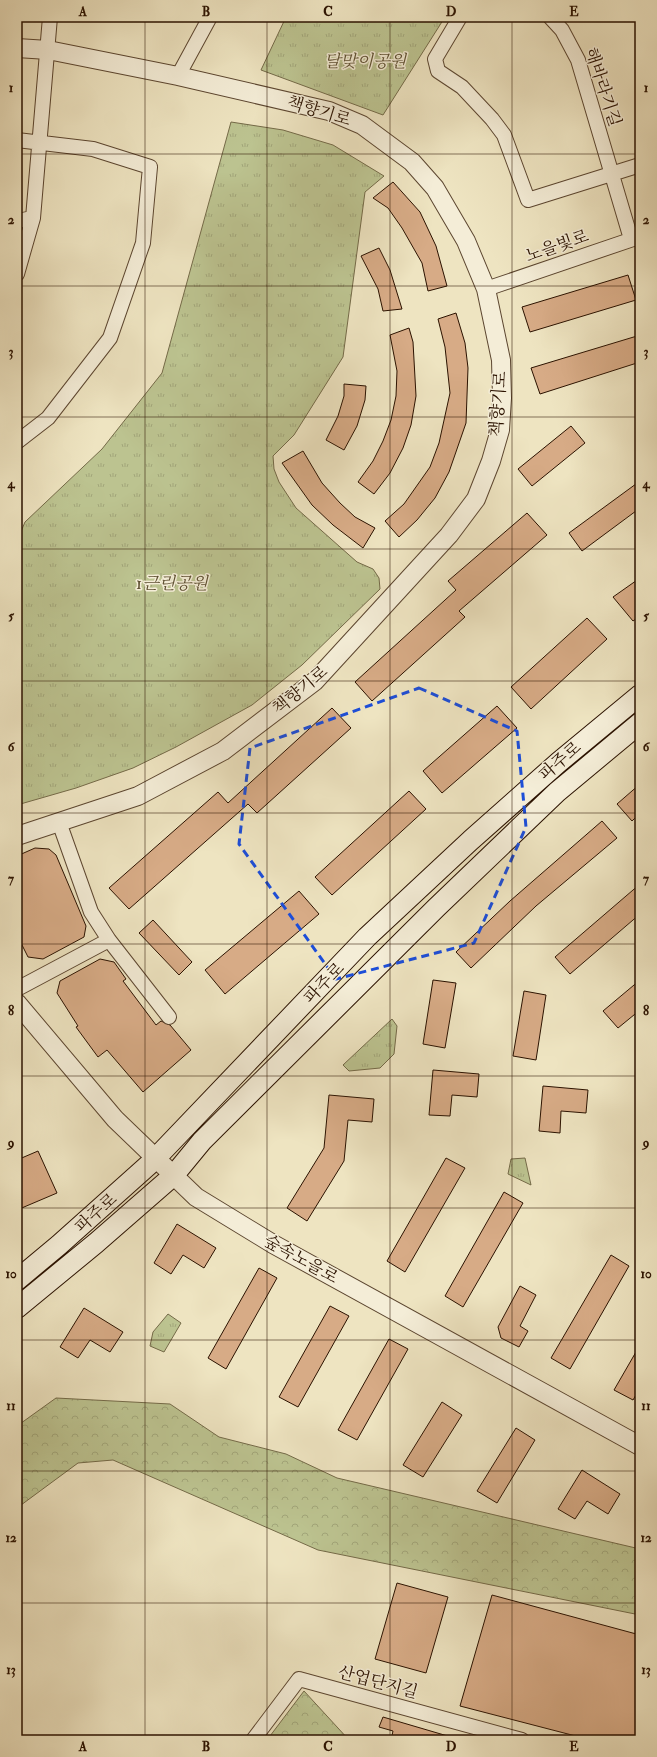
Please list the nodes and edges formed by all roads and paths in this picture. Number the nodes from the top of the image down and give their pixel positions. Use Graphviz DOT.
graph roads {
  1 [pos="50,17"];
  2 [pos="210,17"];
  3 [pos="460,17"];
  4 [pos="550,17"];
  5 [pos="17,48"];
  6 [pos="48,50"];
  7 [pos="178,76"];
  8 [pos="17,140"];
  9 [pos="41,142"];
  10 [pos="640,165"];
  11 [pos="612,173"];
  12 [pos="34,218"];
  13 [pos="17,221"];
  14 [pos="636,238"];
  15 [pos="17,274"];
  16 [pos="486,289"];
  17 [pos="17,442"];
  18 [pos="640,695"];
  19 [pos="640,723"];
  20 [pos="59,822"];
  21 [pos="17,836"];
  22 [pos="109,940"];
  23 [pos="17,989"];
  24 [pos="17,1002"];
  25 [pos="169,1017"];
  26 [pos="157,1158"];
  27 [pos="174,1175"];
  28 [pos="17,1280"];
  29 [pos="17,1308"];
  30 [pos="640,1446"];
  31 [pos="253,1740"];
  32 [pos="522,1740"];
  1 -- 6 [label="street"];
  2 -- 7 [label="street"];
  3 -- 11 [label="street"];
  4 -- 11 [label="street, 해바라기길"];
  5 -- 6 [label="street, 책향기로"];
  6 -- 7 [label="street, 책향기로"];
  6 -- 9 [label="street"];
  7 -- 16 [label="street, 책향기로"];
  8 -- 9 [label="street"];
  9 -- 12 [label="street"];
  9 -- 17 [label="street"];
  10 -- 11 [label="street"];
  11 -- 14 [label="street, 해바라기길"];
  12 -- 13 [label="street"];
  12 -- 15 [label="street"];
  14 -- 16 [label="street, 노을빛로"];
  16 -- 20 [label="street, 책향기로"];
  18 -- 26 [label="main road, 파주로"];
  19 -- 27 [label="main road, 파주로"];
  20 -- 21 [label="street, 책향기로"];
  20 -- 22 [label="street"];
  22 -- 23 [label="street"];
  22 -- 25 [label="street"];
  24 -- 26 [label="street, 숲속노을로"];
  26 -- 27 [label="street, 숲속노을로"];
  26 -- 28 [label="main road, 파주로"];
  27 -- 29 [label="main road, 파주로"];
  27 -- 30 [label="street, 숲속노을로"];
  31 -- 32 [label="street, 산업단지길"];
}
